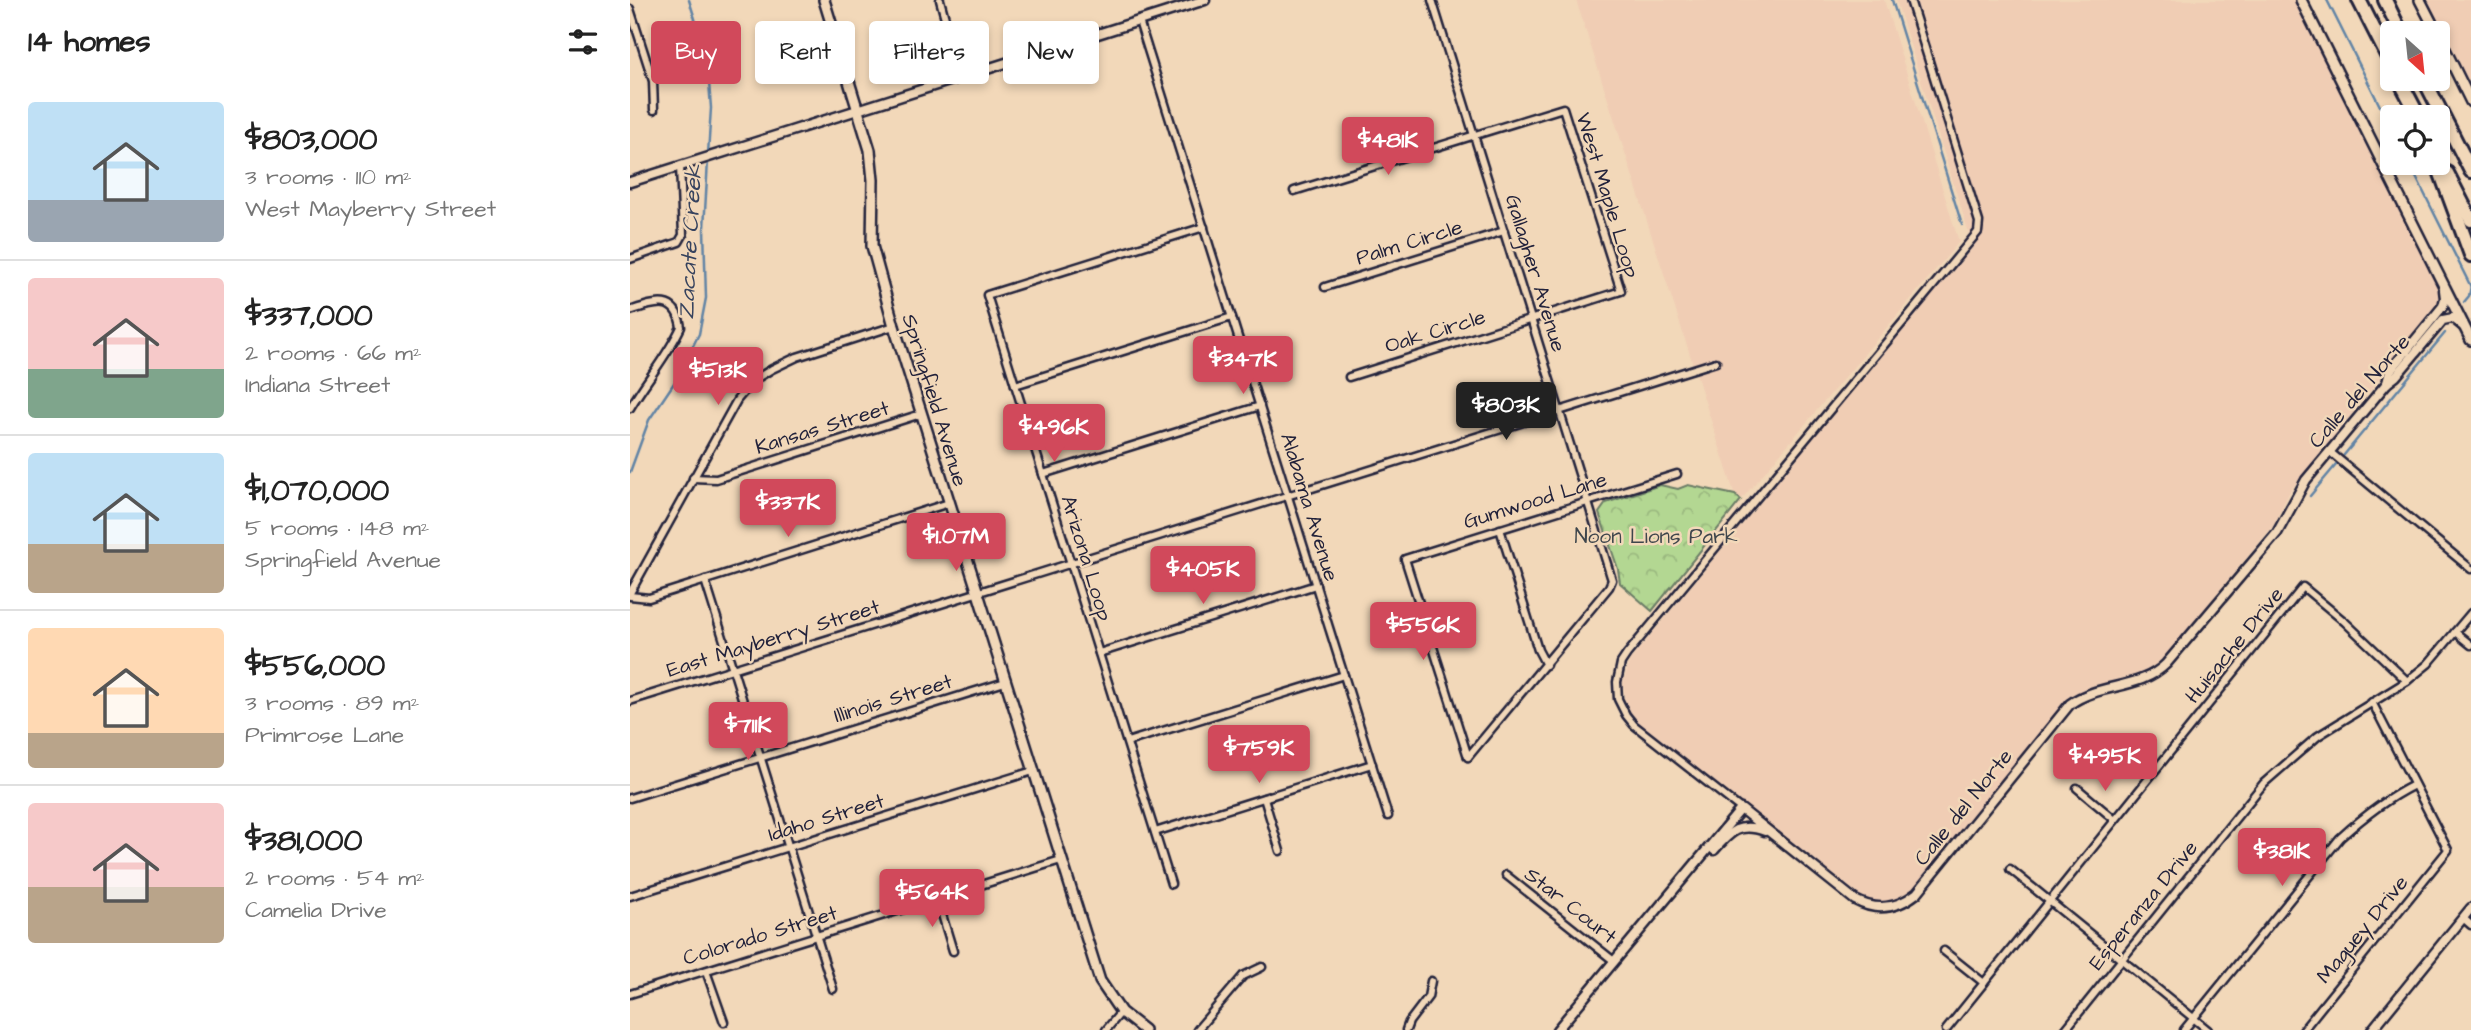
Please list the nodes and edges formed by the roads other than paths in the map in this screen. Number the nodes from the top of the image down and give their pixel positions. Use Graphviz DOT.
graph roads {
  1 [pos="824,0"];
  2 [pos="940,0"];
  3 [pos="1205,0"];
  4 [pos="1432,0"];
  5 [pos="1910,0"];
  6 [pos="2301,0"];
  7 [pos="2359,0"];
  8 [pos="2385,0"];
  9 [pos="2420,0"];
  10 [pos="1185,3"];
  11 [pos="630,9"];
  12 [pos="946,21"];
  13 [pos="1139,21"];
  14 [pos="2396,21"];
  15 [pos="2430,21"];
  16 [pos="632,23"];
  17 [pos="2380,41"];
  18 [pos="2450,60"];
  19 [pos="989,68"];
  20 [pos="939,84"];
  21 [pos="2430,91"];
  22 [pos="2471,102"];
  23 [pos="859,109"];
  24 [pos="654,110"];
  25 [pos="1474,136"];
  26 [pos="680,166"];
  27 [pos="2469,166"];
  28 [pos="2441,175"];
  29 [pos="2448,175"];
  30 [pos="630,182"];
  31 [pos="1294,191"];
  32 [pos="2471,220"];
  33 [pos="1204,228"];
  34 [pos="1504,232"];
  35 [pos="2471,255"];
  36 [pos="630,259"];
  37 [pos="2443,286"];
  38 [pos="1325,287"];
  39 [pos="630,311"];
  40 [pos="1232,317"];
  41 [pos="1532,320"];
  42 [pos="894,326"];
  43 [pos="2465,328"];
  44 [pos="2471,340"];
  45 [pos="1716,362"];
  46 [pos="1349,377"];
  47 [pos="2387,383"];
  48 [pos="1015,385"];
  49 [pos="1260,406"];
  50 [pos="630,408"];
  51 [pos="1560,410"];
  52 [pos="921,414"];
  53 [pos="2330,452"];
  54 [pos="1043,474"];
  55 [pos="1677,474"];
  56 [pos="693,478"];
  57 [pos="1288,496"];
  58 [pos="1588,501"];
  59 [pos="949,503"];
  60 [pos="1500,529"];
  61 [pos="1071,564"];
  62 [pos="2471,569"];
  63 [pos="705,580"];
  64 [pos="1316,585"];
  65 [pos="978,593"];
  66 [pos="630,594"];
  67 [pos="2471,613"];
  68 [pos="2455,632"];
  69 [pos="2471,645"];
  70 [pos="1099,653"];
  71 [pos="1546,665"];
  72 [pos="733,668"];
  73 [pos="1344,675"];
  74 [pos="2406,681"];
  75 [pos="1005,682"];
  76 [pos="630,701"];
  77 [pos="2372,702"];
  78 [pos="1127,742"];
  79 [pos="761,757"];
  80 [pos="1468,757"];
  81 [pos="1372,764"];
  82 [pos="1033,772"];
  83 [pos="2414,785"];
  84 [pos="2077,788"];
  85 [pos="630,798"];
  86 [pos="1264,798"];
  87 [pos="1741,809"];
  88 [pos="1388,816"];
  89 [pos="2115,820"];
  90 [pos="1155,832"];
  91 [pos="1770,833"];
  92 [pos="789,847"];
  93 [pos="1280,851"];
  94 [pos="1700,859"];
  95 [pos="1061,860"];
  96 [pos="2010,869"];
  97 [pos="1506,875"];
  98 [pos="1171,884"];
  99 [pos="630,896"];
  100 [pos="937,898"];
  101 [pos="2050,902"];
  102 [pos="2471,908"];
  103 [pos="2463,918"];
  104 [pos="2471,925"];
  105 [pos="817,936"];
  106 [pos="953,951"];
  107 [pos="1944,951"];
  108 [pos="2121,960"];
  109 [pos="1614,961"];
  110 [pos="1262,967"];
  111 [pos="706,971"];
  112 [pos="1431,981"];
  113 [pos="1984,983"];
  114 [pos="833,989"];
  115 [pos="630,994"];
  116 [pos="1121,1012"];
  117 [pos="2193,1018"];
  118 [pos="724,1022"];
  119 [pos="1106,1030"];
  120 [pos="1144,1030"];
  121 [pos="1197,1030"];
  122 [pos="1406,1030"];
  123 [pos="1558,1030"];
  124 [pos="1946,1030"];
  125 [pos="2065,1030"];
  126 [pos="2184,1030"];
  127 [pos="2208,1030"];
  128 [pos="2303,1030"];
  129 [pos="2372,1030"];
  1 -- 23 [label="main road, Springfield Avenue"];
  2 -- 12 [label="street"];
  3 -- 10 [label="street"];
  4 -- 25 [label="street, Gallagher Avenue"];
  5 -- 87 [label="street"];
  6 -- 37 [label="main road"];
  7 -- 17 [label="highway"];
  8 -- 14 [label="highway"];
  9 -- 15 [label="main road"];
  10 -- 13 [label="street"];
  11 -- 16 [label="street"];
  13 -- 19 [label="street"];
  13 -- 33 [label="street, Alabama Avenue"];
  16 -- 24 [label="street"];
  18 -- 22 [label="main road"];
  20 -- 23 [label="street"];
  21 -- 27 [label="highway"];
  23 -- 26 [label="street"];
  23 -- 42 [label="main road, Springfield Avenue"];
  25 -- 31 [label="street"];
  25 -- 34 [label="street, Gallagher Avenue"];
  25 -- 41 [label="street, West Maple Loop"];
  26 -- 30 [label="street"];
  26 -- 36 [label="street"];
  28 -- 35 [label="highway"];
  29 -- 32 [label="highway"];
  33 -- 40 [label="street, Alabama Avenue"];
  33 -- 48 [label="street, Arizona Loop"];
  34 -- 38 [label="street, Palm Circle"];
  34 -- 41 [label="street, Gallagher Avenue"];
  37 -- 43 [label="main road"];
  37 -- 47 [label="street"];
  39 -- 50 [label="street"];
  40 -- 48 [label="street"];
  40 -- 49 [label="street, Alabama Avenue"];
  41 -- 46 [label="street, Oak Circle"];
  41 -- 51 [label="street, Gallagher Avenue"];
  42 -- 52 [label="main road, Springfield Avenue"];
  42 -- 56 [label="street"];
  43 -- 44 [label="main road"];
  43 -- 47 [label="street, Calle del Norte"];
  45 -- 51 [label="street, East Mayberry Street"];
  47 -- 53 [label="street, Calle del Norte"];
  48 -- 54 [label="street, Arizona Loop"];
  49 -- 54 [label="street"];
  49 -- 57 [label="street, Alabama Avenue"];
  51 -- 57 [label="street, East Mayberry Street"];
  51 -- 58 [label="street, Gallagher Avenue"];
  52 -- 56 [label="street, Kansas Street"];
  52 -- 59 [label="main road, Springfield Avenue"];
  53 -- 62 [label="street"];
  53 -- 91 [label="street, Calle del Norte"];
  54 -- 61 [label="street, Arizona Loop"];
  55 -- 58 [label="street, Gumwood Lane"];
  56 -- 66 [label="street"];
  57 -- 61 [label="street, East Mayberry Street"];
  57 -- 64 [label="street, Alabama Avenue"];
  58 -- 60 [label="street, Gumwood Lane"];
  58 -- 71 [label="street, Gallagher Avenue"];
  59 -- 63 [label="street"];
  59 -- 65 [label="main road, Springfield Avenue"];
  60 -- 71 [label="street"];
  60 -- 80 [label="street, Gumwood Lane"];
  61 -- 65 [label="street, East Mayberry Street"];
  61 -- 70 [label="street, Arizona Loop"];
  63 -- 66 [label="street"];
  63 -- 72 [label="street"];
  64 -- 70 [label="street"];
  64 -- 73 [label="street, Alabama Avenue"];
  65 -- 72 [label="street, East Mayberry Street"];
  65 -- 75 [label="main road, Springfield Avenue"];
  67 -- 68 [label="street, Esperanza Drive"];
  68 -- 69 [label="street"];
  68 -- 74 [label="street, Esperanza Drive"];
  70 -- 78 [label="street, Arizona Loop"];
  71 -- 80 [label="street, Gallagher Avenue"];
  72 -- 76 [label="street, East Mayberry Street"];
  72 -- 79 [label="street"];
  73 -- 78 [label="street"];
  73 -- 81 [label="street, Alabama Avenue"];
  74 -- 77 [label="street, Esperanza Drive"];
  74 -- 89 [label="street, Huisache Drive"];
  75 -- 79 [label="street, Illinois Street"];
  75 -- 82 [label="main road, Springfield Avenue"];
  77 -- 83 [label="street"];
  77 -- 108 [label="street, Esperanza Drive"];
  78 -- 90 [label="street, Arizona Loop"];
  79 -- 85 [label="street, Illinois Street"];
  79 -- 92 [label="street"];
  81 -- 86 [label="street"];
  81 -- 88 [label="street, Alabama Avenue"];
  82 -- 92 [label="street, Idaho Street"];
  82 -- 95 [label="main road, Springfield Avenue"];
  83 -- 117 [label="street"];
  83 -- 128 [label="street, Maguey Drive"];
  84 -- 89 [label="street"];
  86 -- 90 [label="street"];
  86 -- 93 [label="street"];
  87 -- 91 [label="street, Calle del Norte"];
  87 -- 94 [label="street"];
  89 -- 101 [label="street, Huisache Drive"];
  90 -- 98 [label="street, Arizona Loop"];
  91 -- 94 [label="street"];
  92 -- 99 [label="street, Idaho Street"];
  92 -- 105 [label="street"];
  94 -- 109 [label="street"];
  95 -- 100 [label="street, Colorado Street"];
  95 -- 116 [label="main road, Springfield Avenue"];
  96 -- 101 [label="street"];
  97 -- 109 [label="street, Star Court"];
  100 -- 105 [label="street, Colorado Street"];
  100 -- 106 [label="street"];
  101 -- 108 [label="street"];
  101 -- 113 [label="street, Huisache Drive"];
  102 -- 103 [label="street"];
  103 -- 104 [label="street"];
  103 -- 129 [label="street"];
  105 -- 111 [label="street, Colorado Street"];
  105 -- 114 [label="street"];
  107 -- 113 [label="street"];
  108 -- 117 [label="street"];
  108 -- 125 [label="street, Esperanza Drive"];
  109 -- 123 [label="street"];
  110 -- 121 [label="street"];
  111 -- 115 [label="street, Colorado Street"];
  111 -- 118 [label="street"];
  112 -- 122 [label="street"];
  113 -- 124 [label="street, Huisache Drive"];
  116 -- 119 [label="street"];
  116 -- 120 [label="main road, Springfield Avenue"];
  117 -- 126 [label="street"];
  117 -- 127 [label="street"];
}
